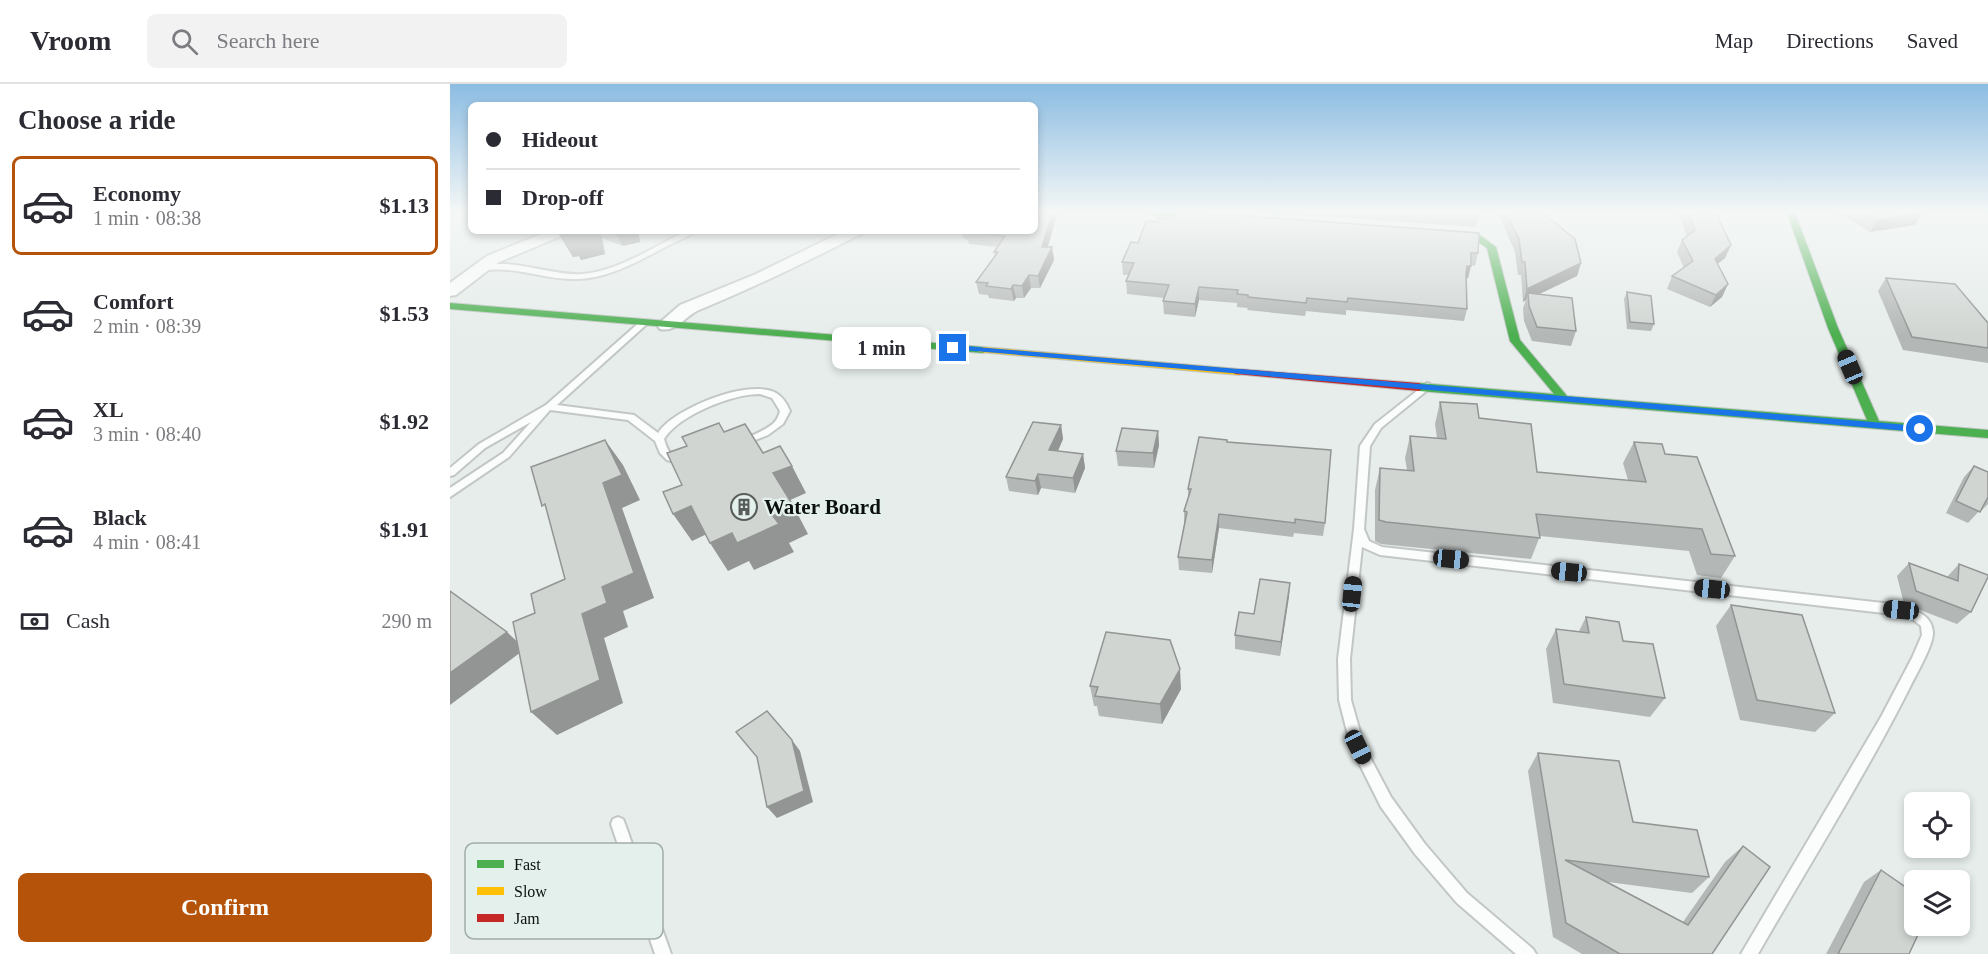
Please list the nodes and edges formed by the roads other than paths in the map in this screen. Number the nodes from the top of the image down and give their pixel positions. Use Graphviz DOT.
graph roads {
  1 [pos="505,254"];
  2 [pos="643,254"];
  3 [pos="811,254"];
  4 [pos="1493,254"];
  5 [pos="1806,254"];
  6 [pos="473,273"];
  7 [pos="450,291"];
  8 [pos="450,306"];
  9 [pos="644,323"];
  10 [pos="666,325"];
  11 [pos="1427,386"];
  12 [pos="1563,398"];
  13 [pos="549,407"];
  14 [pos="1875,425"];
  15 [pos="1988,434"];
  16 [pos="659,439"];
  17 [pos="450,473"];
  18 [pos="450,493"];
  19 [pos="1359,529"];
  20 [pos="618,824"];
  21 [pos="625,843"];
  22 [pos="658,939"];
  23 [pos="663,954"];
  24 [pos="1528,954"];
  25 [pos="1749,954"];
  1 -- 6 [label="street"];
  2 -- 6 [label="lane"];
  3 -- 10 [label="street"];
  4 -- 12 [label="main road"];
  5 -- 14 [label="main road"];
  6 -- 7 [label="street"];
  8 -- 9 [label="main road"];
  9 -- 10 [label="main road"];
  9 -- 13 [label="lane"];
  10 -- 11 [label="main road"];
  11 -- 12 [label="main road"];
  11 -- 19 [label="lane"];
  12 -- 14 [label="main road"];
  13 -- 16 [label="lane"];
  13 -- 17 [label="lane"];
  13 -- 18 [label="lane"];
  14 -- 15 [label="main road"];
  16 -- 16 [label="lane"];
  19 -- 24 [label="lane"];
  19 -- 25 [label="lane"];
  20 -- 21 [label="lane"];
  22 -- 23 [label="lane"];
}
